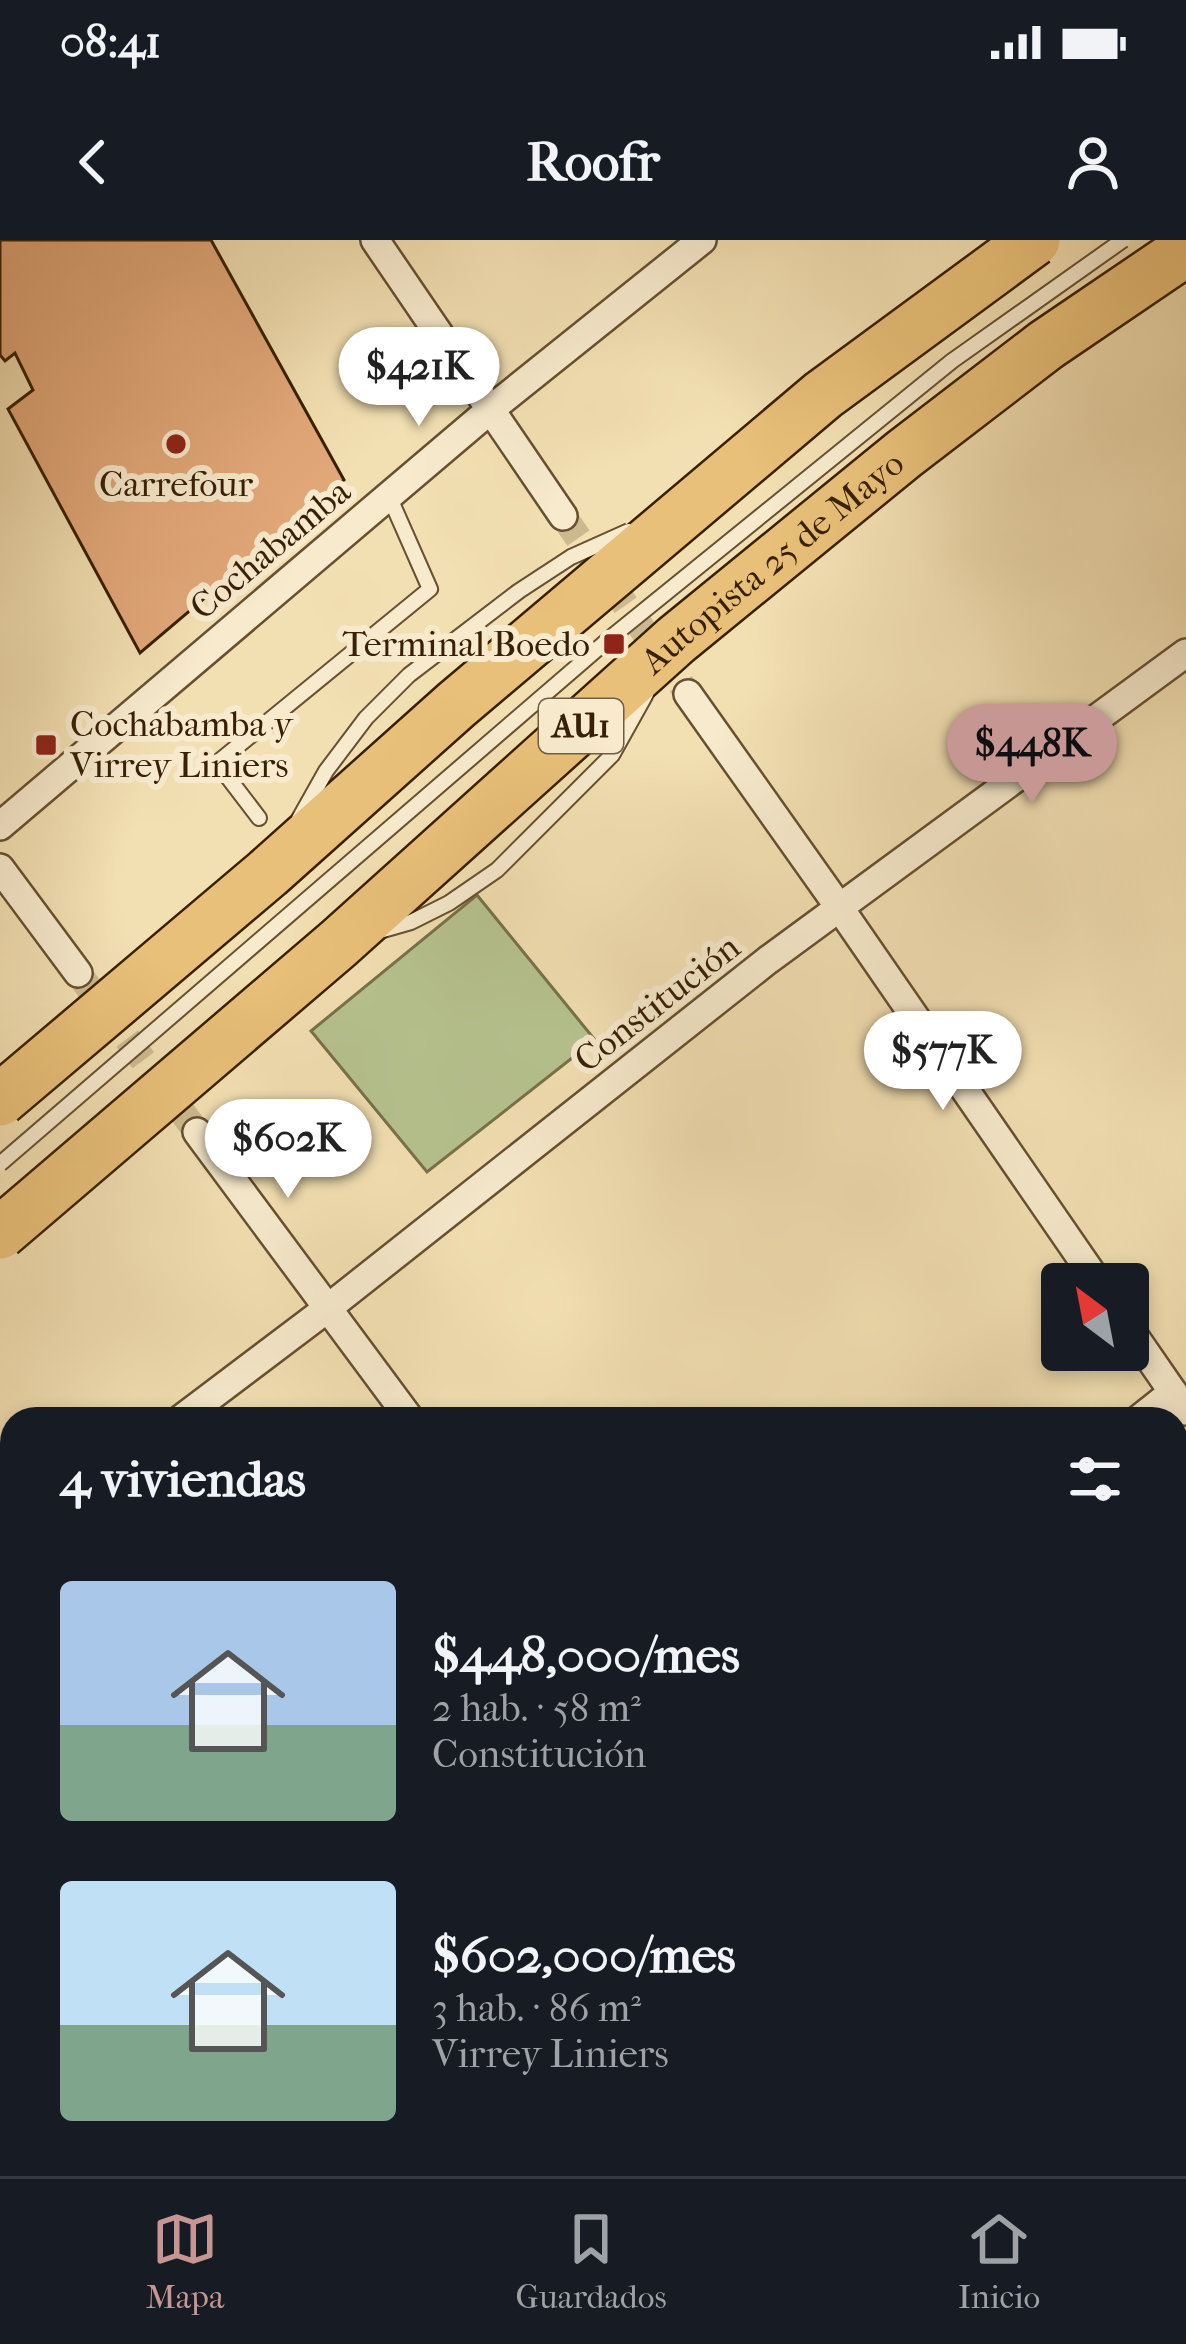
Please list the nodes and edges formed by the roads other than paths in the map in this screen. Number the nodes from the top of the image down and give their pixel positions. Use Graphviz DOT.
graph roads {
  1 [pos="374,240"];
  2 [pos="701,240"];
  3 [pos="1034,240"];
  4 [pos="1123,240"];
  5 [pos="1186,250"];
  6 [pos="490,410"];
  7 [pos="389,496"];
  8 [pos="562,516"];
  9 [pos="635,529"];
  10 [pos="1177,660"];
  11 [pos="1186,690"];
  12 [pos="688,694"];
  13 [pos="259,818"];
  14 [pos="0,826"];
  15 [pos="0,868"];
  16 [pos="268,873"];
  17 [pos="839,907"];
  18 [pos="78,973"];
  19 [pos="0,1100"];
  20 [pos="197,1132"];
  21 [pos="0,1164"];
  22 [pos="0,1233"];
  23 [pos="1085,1263"];
  24 [pos="328,1308"];
  25 [pos="1149,1357"];
  26 [pos="1179,1401"];
  27 [pos="197,1407"];
  28 [pos="401,1407"];
  1 -- 6 [label="street"];
  2 -- 6 [label="street, Cochabamba"];
  3 -- 16 [label="highway, AU1, bridge"];
  4 -- 21 [label="lane, bridge"];
  5 -- 22 [label="highway, Autopista 25 de Mayo / AU1, bridge"];
  6 -- 7 [label="street, Cochabamba"];
  6 -- 8 [label="street"];
  7 -- 13 [label="lane"];
  7 -- 14 [label="street, Cochabamba"];
  9 -- 16 [label="lane, bridge"];
  10 -- 11 [label="street"];
  10 -- 17 [label="street, Constitución"];
  12 -- 17 [label="street"];
  15 -- 18 [label="street"];
  16 -- 19 [label="highway, AU1, bridge"];
  17 -- 23 [label="street"];
  17 -- 24 [label="street, Constitución"];
  20 -- 24 [label="street"];
  24 -- 27 [label="street, Constitución"];
  24 -- 28 [label="street"];
  25 -- 26 [label="street"];
}
